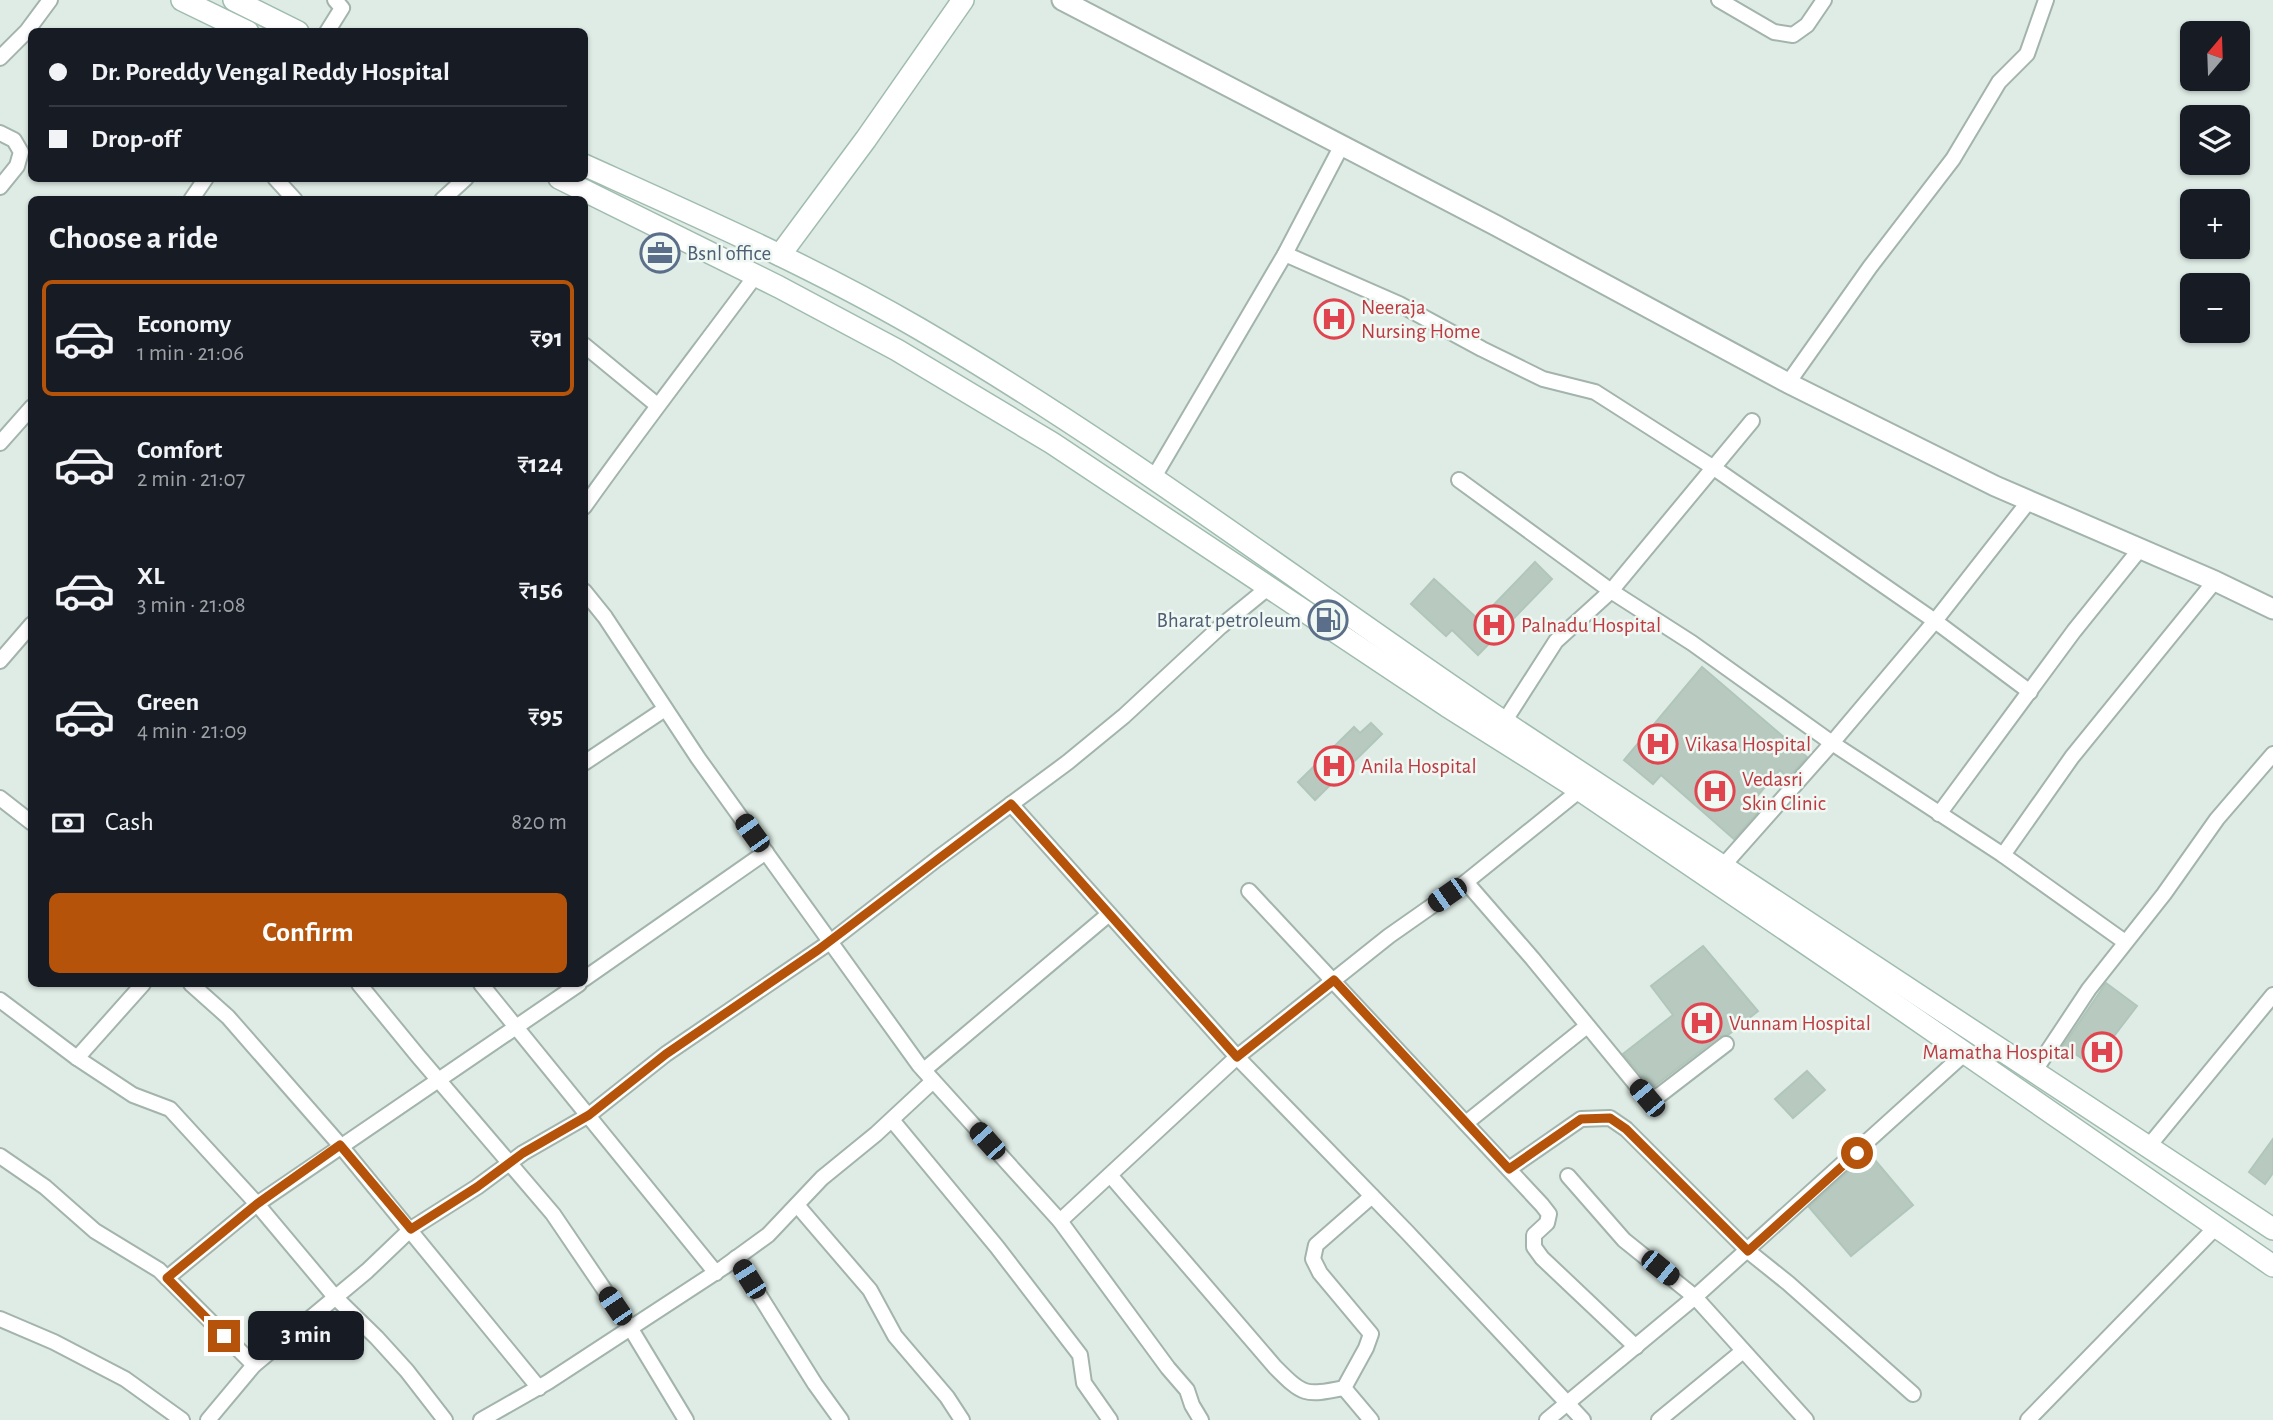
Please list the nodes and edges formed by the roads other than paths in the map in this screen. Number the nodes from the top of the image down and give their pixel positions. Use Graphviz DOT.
graph roads {
  1 [pos="50,0"];
  2 [pos="182,0"];
  3 [pos="234,0"];
  4 [pos="963,0"];
  5 [pos="1062,0"];
  6 [pos="1719,0"];
  7 [pos="1824,0"];
  8 [pos="2046,0"];
  9 [pos="342,3"];
  10 [pos="29,28"];
  11 [pos="240,28"];
  12 [pos="290,28"];
  13 [pos="329,28"];
  14 [pos="28,30"];
  15 [pos="0,58"];
  16 [pos="0,133"];
  17 [pos="1342,145"];
  18 [pos="588,167"];
  19 [pos="279,182"];
  20 [pos="462,182"];
  21 [pos="567,182"];
  22 [pos="0,187"];
  23 [pos="291,196"];
  24 [pos="446,196"];
  25 [pos="1285,254"];
  26 [pos="780,255"];
  27 [pos="748,270"];
  28 [pos="588,348"];
  29 [pos="1788,383"];
  30 [pos="657,405"];
  31 [pos="28,412"];
  32 [pos="1752,421"];
  33 [pos="0,443"];
  34 [pos="1714,468"];
  35 [pos="1154,477"];
  36 [pos="1459,480"];
  37 [pos="588,501"];
  38 [pos="2029,501"];
  39 [pos="2140,549"];
  40 [pos="2215,581"];
  41 [pos="1269,587"];
  42 [pos="1611,591"];
  43 [pos="588,597"];
  44 [pos="2273,609"];
  45 [pos="1935,621"];
  46 [pos="28,629"];
  47 [pos="0,661"];
  48 [pos="2030,692"];
  49 [pos="665,709"];
  50 [pos="1504,722"];
  51 [pos="1832,743"];
  52 [pos="2273,754"];
  53 [pos="588,760"];
  54 [pos="1580,790"];
  55 [pos="0,798"];
  56 [pos="1011,804"];
  57 [pos="1938,814"];
  58 [pos="28,821"];
  59 [pos="766,852"];
  60 [pos="2003,855"];
  61 [pos="1722,867"];
  62 [pos="1466,881"];
  63 [pos="1249,891"];
  64 [pos="1109,914"];
  65 [pos="830,942"];
  66 [pos="2125,942"];
  67 [pos="588,976"];
  68 [pos="1334,980"];
  69 [pos="140,987"];
  70 [pos="194,987"];
  71 [pos="361,987"];
  72 [pos="484,987"];
  73 [pos="575,987"];
  74 [pos="2273,995"];
  75 [pos="0,1000"];
  76 [pos="1587,1026"];
  77 [pos="517,1027"];
  78 [pos="1726,1044"];
  79 [pos="1964,1054"];
  80 [pos="1237,1057"];
  81 [pos="77,1058"];
  82 [pos="2034,1072"];
  83 [pos="928,1075"];
  84 [pos="438,1080"];
  85 [pos="589,1115"];
  86 [pos="892,1120"];
  87 [pos="1466,1123"];
  88 [pos="340,1145"];
  89 [pos="2148,1147"];
  90 [pos="0,1156"];
  91 [pos="509,1164"];
  92 [pos="1509,1169"];
  93 [pos="1110,1175"];
  94 [pos="1569,1176"];
  95 [pos="1372,1196"];
  96 [pos="257,1204"];
  97 [pos="797,1205"];
  98 [pos="1060,1221"];
  99 [pos="2215,1227"];
  100 [pos="411,1229"];
  101 [pos="2273,1229"];
  102 [pos="1748,1251"];
  103 [pos="736,1258"];
  104 [pos="2273,1266"];
  105 [pos="716,1273"];
  106 [pos="167,1278"];
  107 [pos="335,1297"];
  108 [pos="1695,1297"];
  109 [pos="0,1319"];
  110 [pos="631,1329"];
  111 [pos="1636,1347"];
  112 [pos="1743,1350"];
  113 [pos="254,1366"];
  114 [pos="539,1388"];
  115 [pos="1344,1388"];
  116 [pos="1913,1394"];
  117 [pos="1567,1403"];
  118 [pos="182,1420"];
  119 [pos="208,1420"];
  120 [pos="445,1420"];
  121 [pos="481,1420"];
  122 [pos="686,1420"];
  123 [pos="841,1420"];
  124 [pos="962,1420"];
  125 [pos="1110,1420"];
  126 [pos="1201,1420"];
  127 [pos="1371,1420"];
  128 [pos="1547,1420"];
  129 [pos="1583,1420"];
  130 [pos="1659,1420"];
  131 [pos="1806,1420"];
  132 [pos="2028,1420"];
  1 -- 10 [label="street"];
  2 -- 11 [label="main road"];
  3 -- 12 [label="main road"];
  4 -- 26 [label="main road"];
  5 -- 17 [label="street"];
  6 -- 7 [label="street"];
  8 -- 29 [label="street"];
  9 -- 13 [label="street"];
  14 -- 15 [label="street"];
  16 -- 22 [label="street"];
  17 -- 25 [label="street"];
  17 -- 29 [label="street"];
  18 -- 26 [label="main road"];
  19 -- 23 [label="street"];
  20 -- 24 [label="street"];
  21 -- 27 [label="main road"];
  25 -- 34 [label="street"];
  25 -- 35 [label="street"];
  26 -- 35 [label="main road"];
  27 -- 30 [label="street"];
  27 -- 41 [label="main road"];
  28 -- 30 [label="street"];
  29 -- 38 [label="street"];
  30 -- 37 [label="street"];
  31 -- 33 [label="street"];
  32 -- 34 [label="street"];
  34 -- 42 [label="street"];
  34 -- 45 [label="street"];
  35 -- 50 [label="main road"];
  36 -- 42 [label="street"];
  38 -- 39 [label="street"];
  38 -- 45 [label="street"];
  39 -- 40 [label="street"];
  39 -- 48 [label="street"];
  40 -- 44 [label="street"];
  40 -- 60 [label="street"];
  41 -- 54 [label="main road"];
  41 -- 56 [label="street"];
  42 -- 50 [label="street"];
  42 -- 51 [label="street"];
  43 -- 49 [label="street"];
  45 -- 48 [label="street"];
  45 -- 51 [label="street"];
  46 -- 47 [label="street"];
  48 -- 57 [label="street"];
  49 -- 53 [label="street"];
  49 -- 59 [label="street"];
  50 -- 61 [label="main road"];
  51 -- 57 [label="street"];
  51 -- 61 [label="street"];
  52 -- 66 [label="street"];
  54 -- 62 [label="street"];
  54 -- 79 [label="main road"];
  55 -- 58 [label="street"];
  56 -- 64 [label="street"];
  56 -- 65 [label="street"];
  57 -- 60 [label="street"];
  59 -- 65 [label="street"];
  59 -- 67 [label="street"];
  60 -- 66 [label="street"];
  61 -- 82 [label="main road"];
  62 -- 68 [label="street"];
  62 -- 76 [label="street"];
  63 -- 68 [label="street"];
  64 -- 80 [label="street"];
  64 -- 83 [label="street"];
  65 -- 83 [label="street"];
  65 -- 85 [label="street"];
  66 -- 82 [label="street"];
  68 -- 80 [label="street"];
  68 -- 87 [label="street"];
  69 -- 81 [label="street"];
  70 -- 88 [label="street"];
  71 -- 84 [label="street"];
  72 -- 77 [label="street"];
  73 -- 77 [label="street"];
  74 -- 89 [label="street"];
  75 -- 81 [label="street"];
  76 -- 78 [label="street"];
  76 -- 87 [label="street"];
  77 -- 84 [label="street"];
  77 -- 85 [label="street"];
  79 -- 99 [label="main road"];
  79 -- 102 [label="street"];
  80 -- 93 [label="street"];
  80 -- 95 [label="street"];
  81 -- 96 [label="street"];
  82 -- 89 [label="main road"];
  83 -- 86 [label="street"];
  83 -- 98 [label="street"];
  84 -- 88 [label="street"];
  84 -- 91 [label="street"];
  85 -- 91 [label="street"];
  85 -- 105 [label="street"];
  86 -- 97 [label="street"];
  86 -- 125 [label="street"];
  87 -- 92 [label="street"];
  88 -- 96 [label="street"];
  88 -- 100 [label="street"];
  89 -- 101 [label="main road"];
  90 -- 106 [label="street"];
  91 -- 100 [label="street"];
  91 -- 110 [label="street"];
  92 -- 102 [label="street"];
  92 -- 111 [label="street"];
  93 -- 98 [label="street"];
  93 -- 115 [label="street"];
  94 -- 108 [label="street"];
  95 -- 115 [label="street"];
  95 -- 117 [label="street"];
  96 -- 106 [label="street"];
  96 -- 107 [label="street"];
  97 -- 103 [label="street"];
  97 -- 124 [label="street"];
  98 -- 126 [label="street"];
  99 -- 104 [label="main road"];
  99 -- 132 [label="street"];
  100 -- 107 [label="street"];
  100 -- 114 [label="street"];
  102 -- 108 [label="street"];
  102 -- 116 [label="street"];
  103 -- 105 [label="street"];
  103 -- 123 [label="street"];
  105 -- 110 [label="street"];
  106 -- 113 [label="street"];
  107 -- 113 [label="street"];
  107 -- 120 [label="street"];
  108 -- 111 [label="street"];
  108 -- 112 [label="street"];
  109 -- 118 [label="street"];
  110 -- 114 [label="street"];
  110 -- 122 [label="street"];
  111 -- 117 [label="street"];
  112 -- 130 [label="street"];
  112 -- 131 [label="street"];
  113 -- 119 [label="street"];
  114 -- 121 [label="street"];
  115 -- 127 [label="street"];
  117 -- 128 [label="street"];
  117 -- 129 [label="street"];
}
